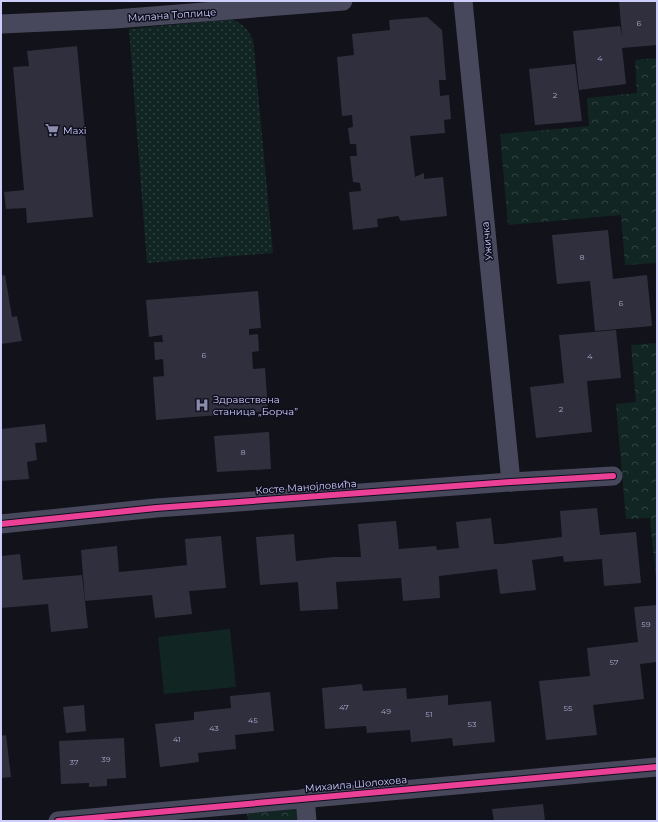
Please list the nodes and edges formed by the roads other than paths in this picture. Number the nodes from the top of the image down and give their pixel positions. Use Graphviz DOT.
graph roads {
  1 [pos="343,1"];
  2 [pos="463,1"];
  3 [pos="1,24"];
  4 [pos="613,476"];
  5 [pos="511,482"];
  6 [pos="1,524"];
  7 [pos="657,766"];
  8 [pos="305,798"];
  9 [pos="58,821"];
  10 [pos="307,821"];
  1 -- 3 [label="street, Милана Топлице"];
  2 -- 5 [label="street, Ужичка"];
  4 -- 5 [label="street, Косте Манојловића"];
  5 -- 6 [label="street, Косте Манојловића"];
  7 -- 8 [label="street, Михаила Шолохова"];
  8 -- 9 [label="street, Михаила Шолохова"];
  8 -- 10 [label="street"];
}
